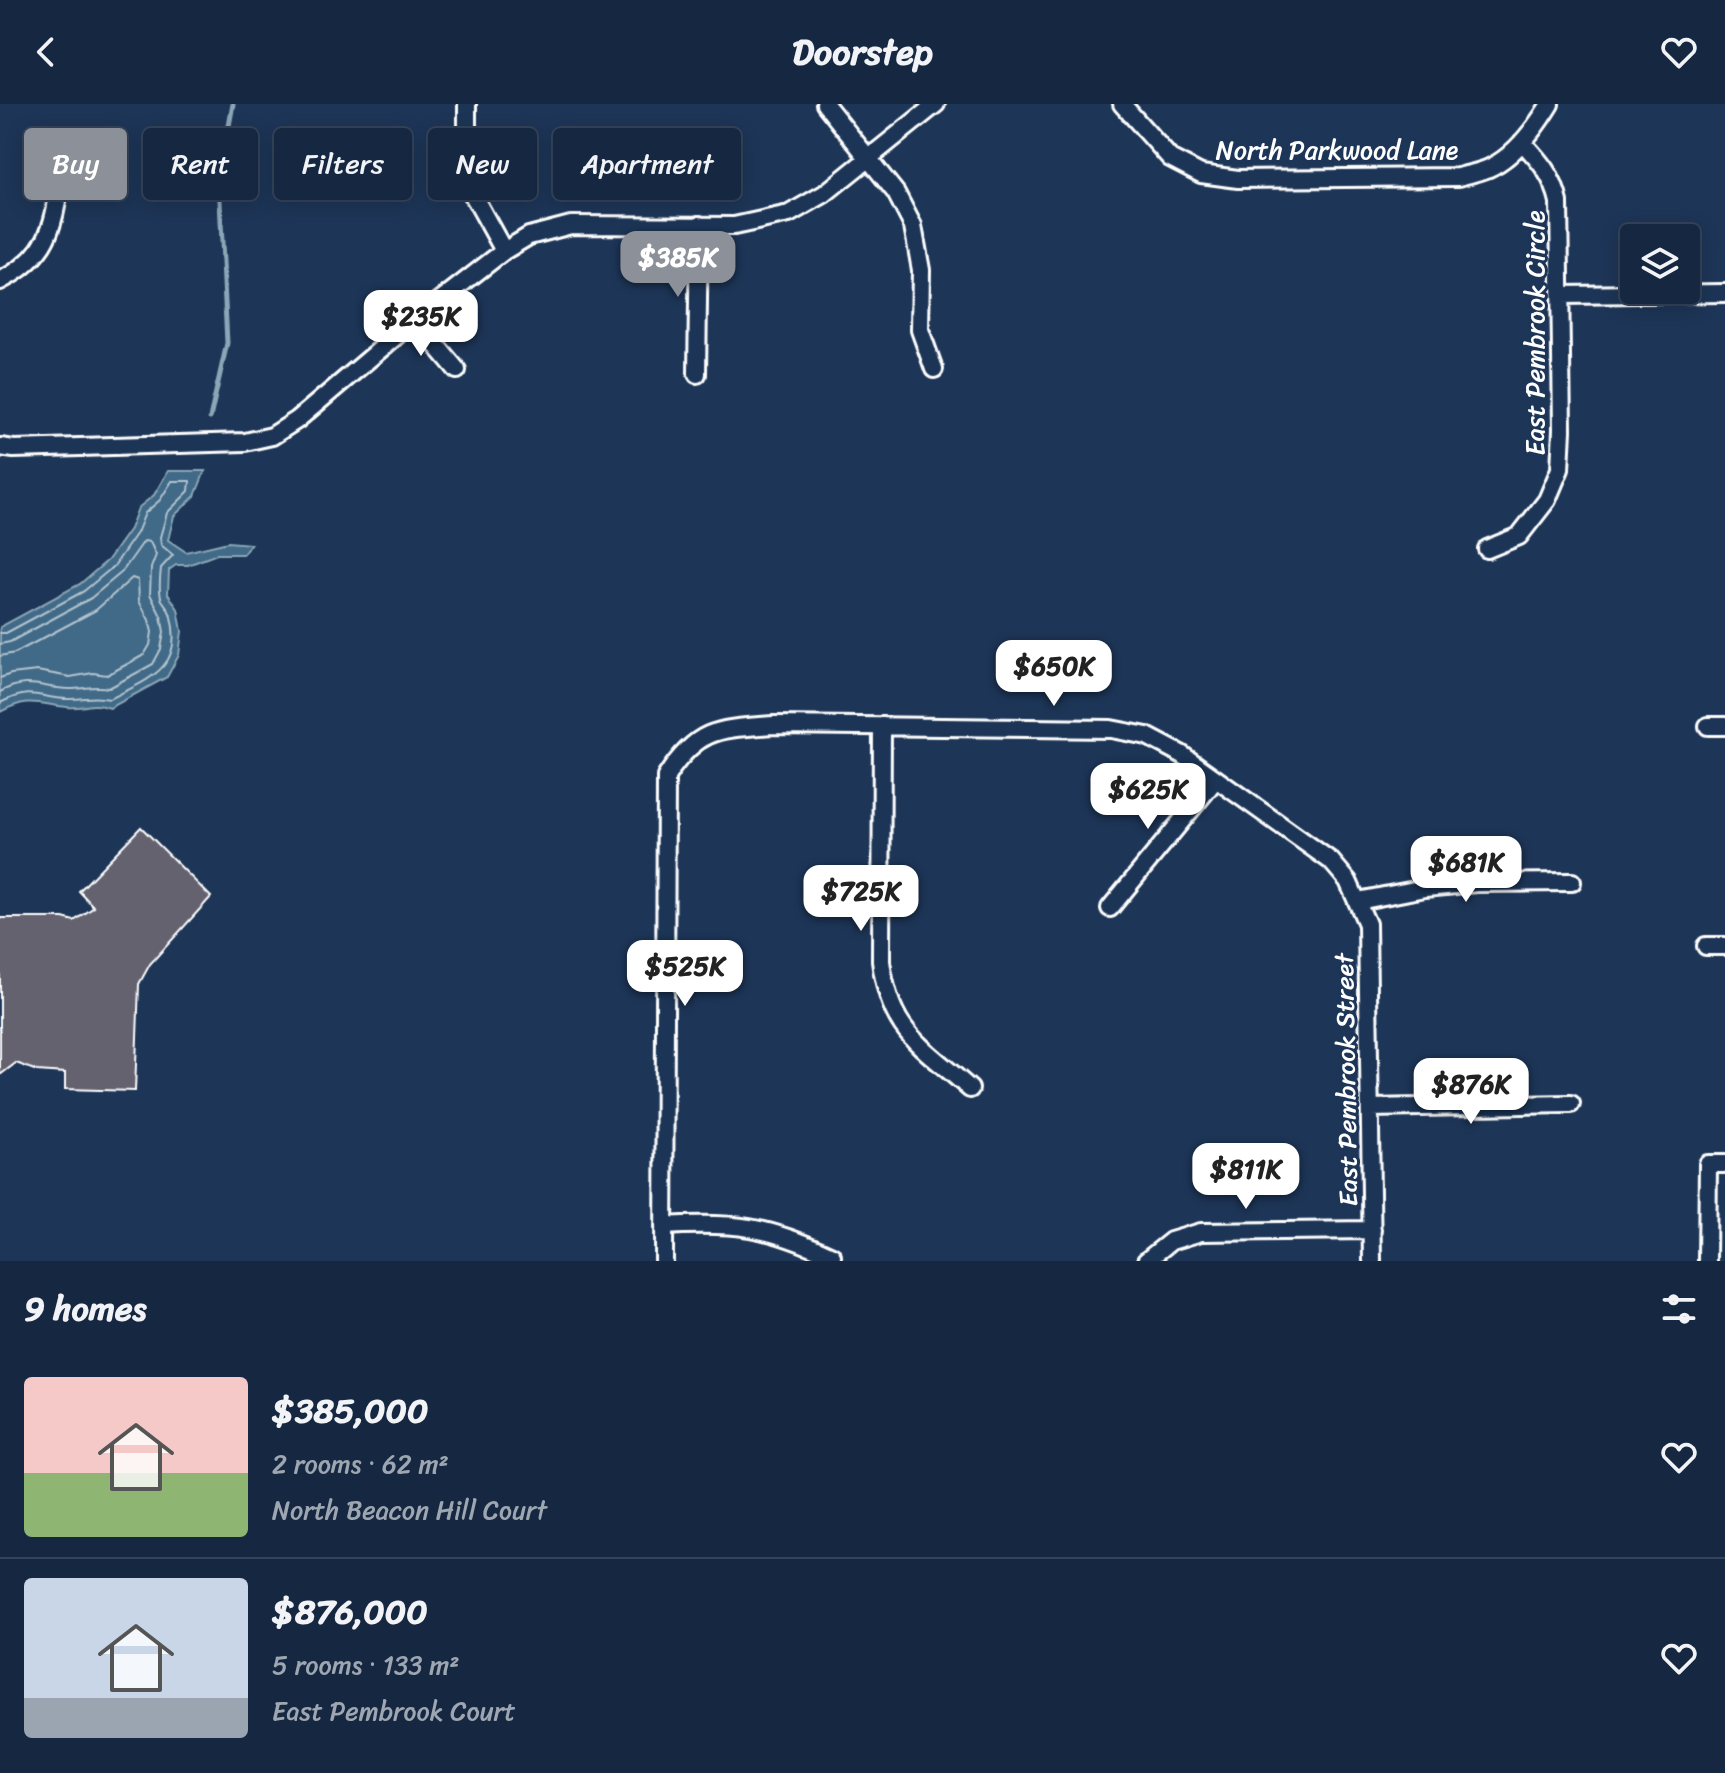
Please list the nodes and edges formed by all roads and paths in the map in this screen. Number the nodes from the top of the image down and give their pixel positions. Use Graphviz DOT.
graph roads {
  1 [pos="467,104"];
  2 [pos="825,104"];
  3 [pos="936,104"];
  4 [pos="1122,104"];
  5 [pos="1550,104"];
  6 [pos="1522,142"];
  7 [pos="868,158"];
  8 [pos="58,200"];
  9 [pos="699,225"];
  10 [pos="504,251"];
  11 [pos="0,281"];
  12 [pos="1725,293"];
  13 [pos="1561,295"];
  14 [pos="415,320"];
  15 [pos="934,369"];
  16 [pos="457,370"];
  17 [pos="697,374"];
  18 [pos="0,447"];
  19 [pos="1487,549"];
  20 [pos="882,726"];
  21 [pos="1708,726"];
  22 [pos="1725,726"];
  23 [pos="1216,779"];
  24 [pos="1572,882"];
  25 [pos="1358,901"];
  26 [pos="1110,908"];
  27 [pos="1706,946"];
  28 [pos="1725,946"];
  29 [pos="970,1089"];
  30 [pos="1571,1104"];
  31 [pos="1370,1108"];
  32 [pos="1716,1164"];
  33 [pos="664,1226"];
  34 [pos="1372,1230"];
  35 [pos="832,1256"];
  36 [pos="664,1261"];
  37 [pos="1146,1261"];
  38 [pos="1372,1261"];
  39 [pos="1707,1261"];
  1 -- 10 [label="street"];
  2 -- 7 [label="street"];
  3 -- 7 [label="street"];
  4 -- 6 [label="street, North Parkwood Lane"];
  5 -- 6 [label="street"];
  6 -- 13 [label="street, East Pembrook Circle"];
  7 -- 9 [label="street"];
  7 -- 15 [label="street"];
  8 -- 11 [label="street"];
  9 -- 10 [label="street"];
  9 -- 17 [label="street"];
  10 -- 14 [label="street"];
  12 -- 13 [label="street"];
  13 -- 19 [label="street, East Pembrook Circle"];
  14 -- 16 [label="street"];
  14 -- 18 [label="street"];
  20 -- 23 [label="street, East Pembrook Street"];
  20 -- 29 [label="street"];
  20 -- 33 [label="street, East Pembrook Street"];
  21 -- 22 [label="street"];
  23 -- 25 [label="street, East Pembrook Street"];
  23 -- 26 [label="street"];
  24 -- 25 [label="street"];
  25 -- 31 [label="street, East Pembrook Street"];
  27 -- 28 [label="street"];
  30 -- 31 [label="street"];
  31 -- 34 [label="street, East Pembrook Street"];
  32 -- 39 [label="street"];
  33 -- 35 [label="street"];
  33 -- 36 [label="street"];
  34 -- 37 [label="street"];
  34 -- 38 [label="street, East Pembrook Street"];
}
